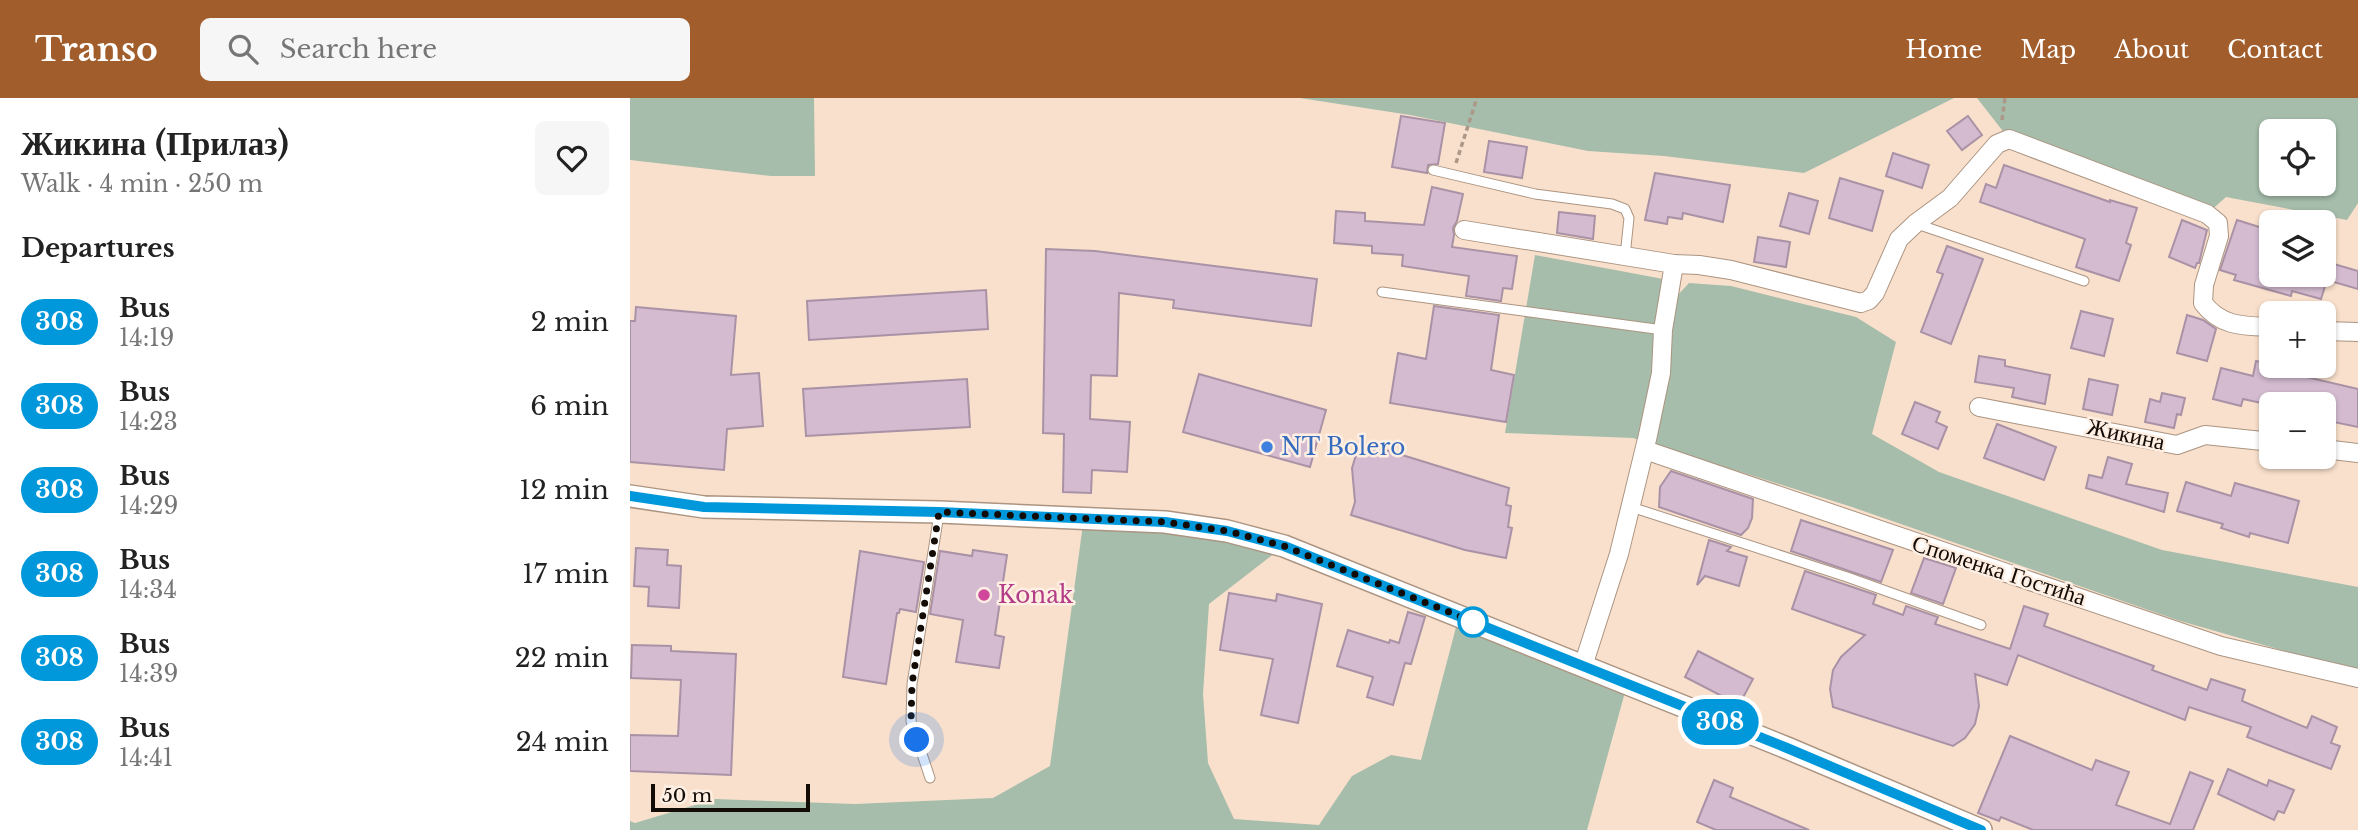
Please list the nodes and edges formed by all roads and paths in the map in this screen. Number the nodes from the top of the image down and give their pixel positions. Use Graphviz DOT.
graph roads {
  1 [pos="1477,98"];
  2 [pos="1433,170"];
  3 [pos="1452,174"];
  4 [pos="1916,223"];
  5 [pos="1464,230"];
  6 [pos="1625,256"];
  7 [pos="1674,264"];
  8 [pos="2084,281"];
  9 [pos="1382,292"];
  10 [pos="2259,326"];
  11 [pos="1662,330"];
  12 [pos="2336,331"];
  13 [pos="2358,332"];
  14 [pos="1979,407"];
  15 [pos="2259,441"];
  16 [pos="1644,450"];
  17 [pos="2336,450"];
  18 [pos="2358,453"];
  19 [pos="630,496"];
  20 [pos="1631,507"];
  21 [pos="939,512"];
  22 [pos="1981,625"];
  23 [pos="1583,666"];
  24 [pos="2358,678"];
  25 [pos="930,778"];
  26 [pos="1981,830"];
  1 -- 3 [label="path"];
  2 -- 3 [label="lane"];
  3 -- 6 [label="lane"];
  4 -- 7 [label="street"];
  4 -- 8 [label="lane"];
  4 -- 10 [label="street"];
  5 -- 6 [label="street"];
  6 -- 7 [label="street"];
  7 -- 11 [label="street"];
  9 -- 11 [label="lane"];
  11 -- 16 [label="street"];
  12 -- 13 [label="street"];
  14 -- 15 [label="street, Жикина"];
  16 -- 20 [label="street"];
  16 -- 24 [label="street, Споменка Гостића"];
  17 -- 18 [label="street"];
  19 -- 21 [label="street"];
  20 -- 22 [label="lane"];
  20 -- 23 [label="street"];
  21 -- 23 [label="street"];
  21 -- 25 [label="lane"];
  23 -- 26 [label="street"];
}
